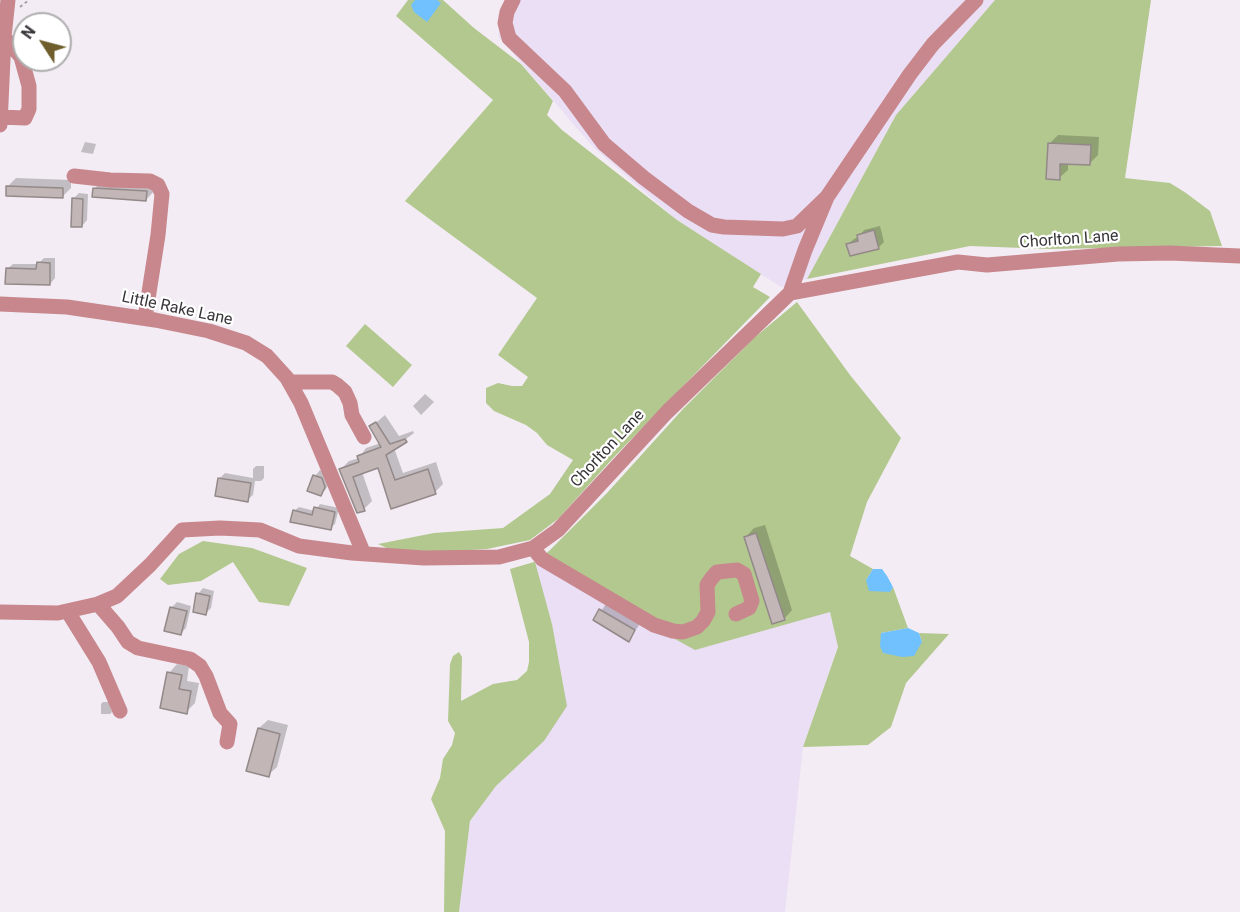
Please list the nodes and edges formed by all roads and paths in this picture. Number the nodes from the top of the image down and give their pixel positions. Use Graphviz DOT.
graph roads {
  1 [pos="8,0"];
  2 [pos="513,0"];
  3 [pos="976,0"];
  4 [pos="2,36"];
  5 [pos="1,117"];
  6 [pos="0,125"];
  7 [pos="74,176"];
  8 [pos="827,198"];
  9 [pos="1240,256"];
  10 [pos="790,293"];
  11 [pos="0,304"];
  12 [pos="145,318"];
  13 [pos="289,382"];
  14 [pos="364,437"];
  15 [pos="533,548"];
  16 [pos="363,552"];
  17 [pos="98,604"];
  18 [pos="0,612"];
  19 [pos="68,612"];
  20 [pos="736,614"];
  21 [pos="120,711"];
  22 [pos="226,742"];
  1 -- 4 [label="street"];
  2 -- 8 [label="street"];
  3 -- 8 [label="street"];
  4 -- 5 [label="street"];
  4 -- 5 [label="street"];
  5 -- 6 [label="street"];
  7 -- 12 [label="street"];
  8 -- 10 [label="street"];
  9 -- 10 [label="street, Chorlton Lane"];
  10 -- 15 [label="street, Chorlton Lane"];
  11 -- 12 [label="street, Little Rake Lane"];
  12 -- 13 [label="street, Little Rake Lane"];
  13 -- 14 [label="street"];
  13 -- 16 [label="street, Little Rake Lane"];
  15 -- 16 [label="street, Chorlton Lane"];
  15 -- 20 [label="street"];
  16 -- 17 [label="street, Chorlton Lane"];
  17 -- 19 [label="street, Chorlton Lane"];
  17 -- 22 [label="street"];
  18 -- 19 [label="street, Chorlton Lane"];
  19 -- 21 [label="street"];
}
